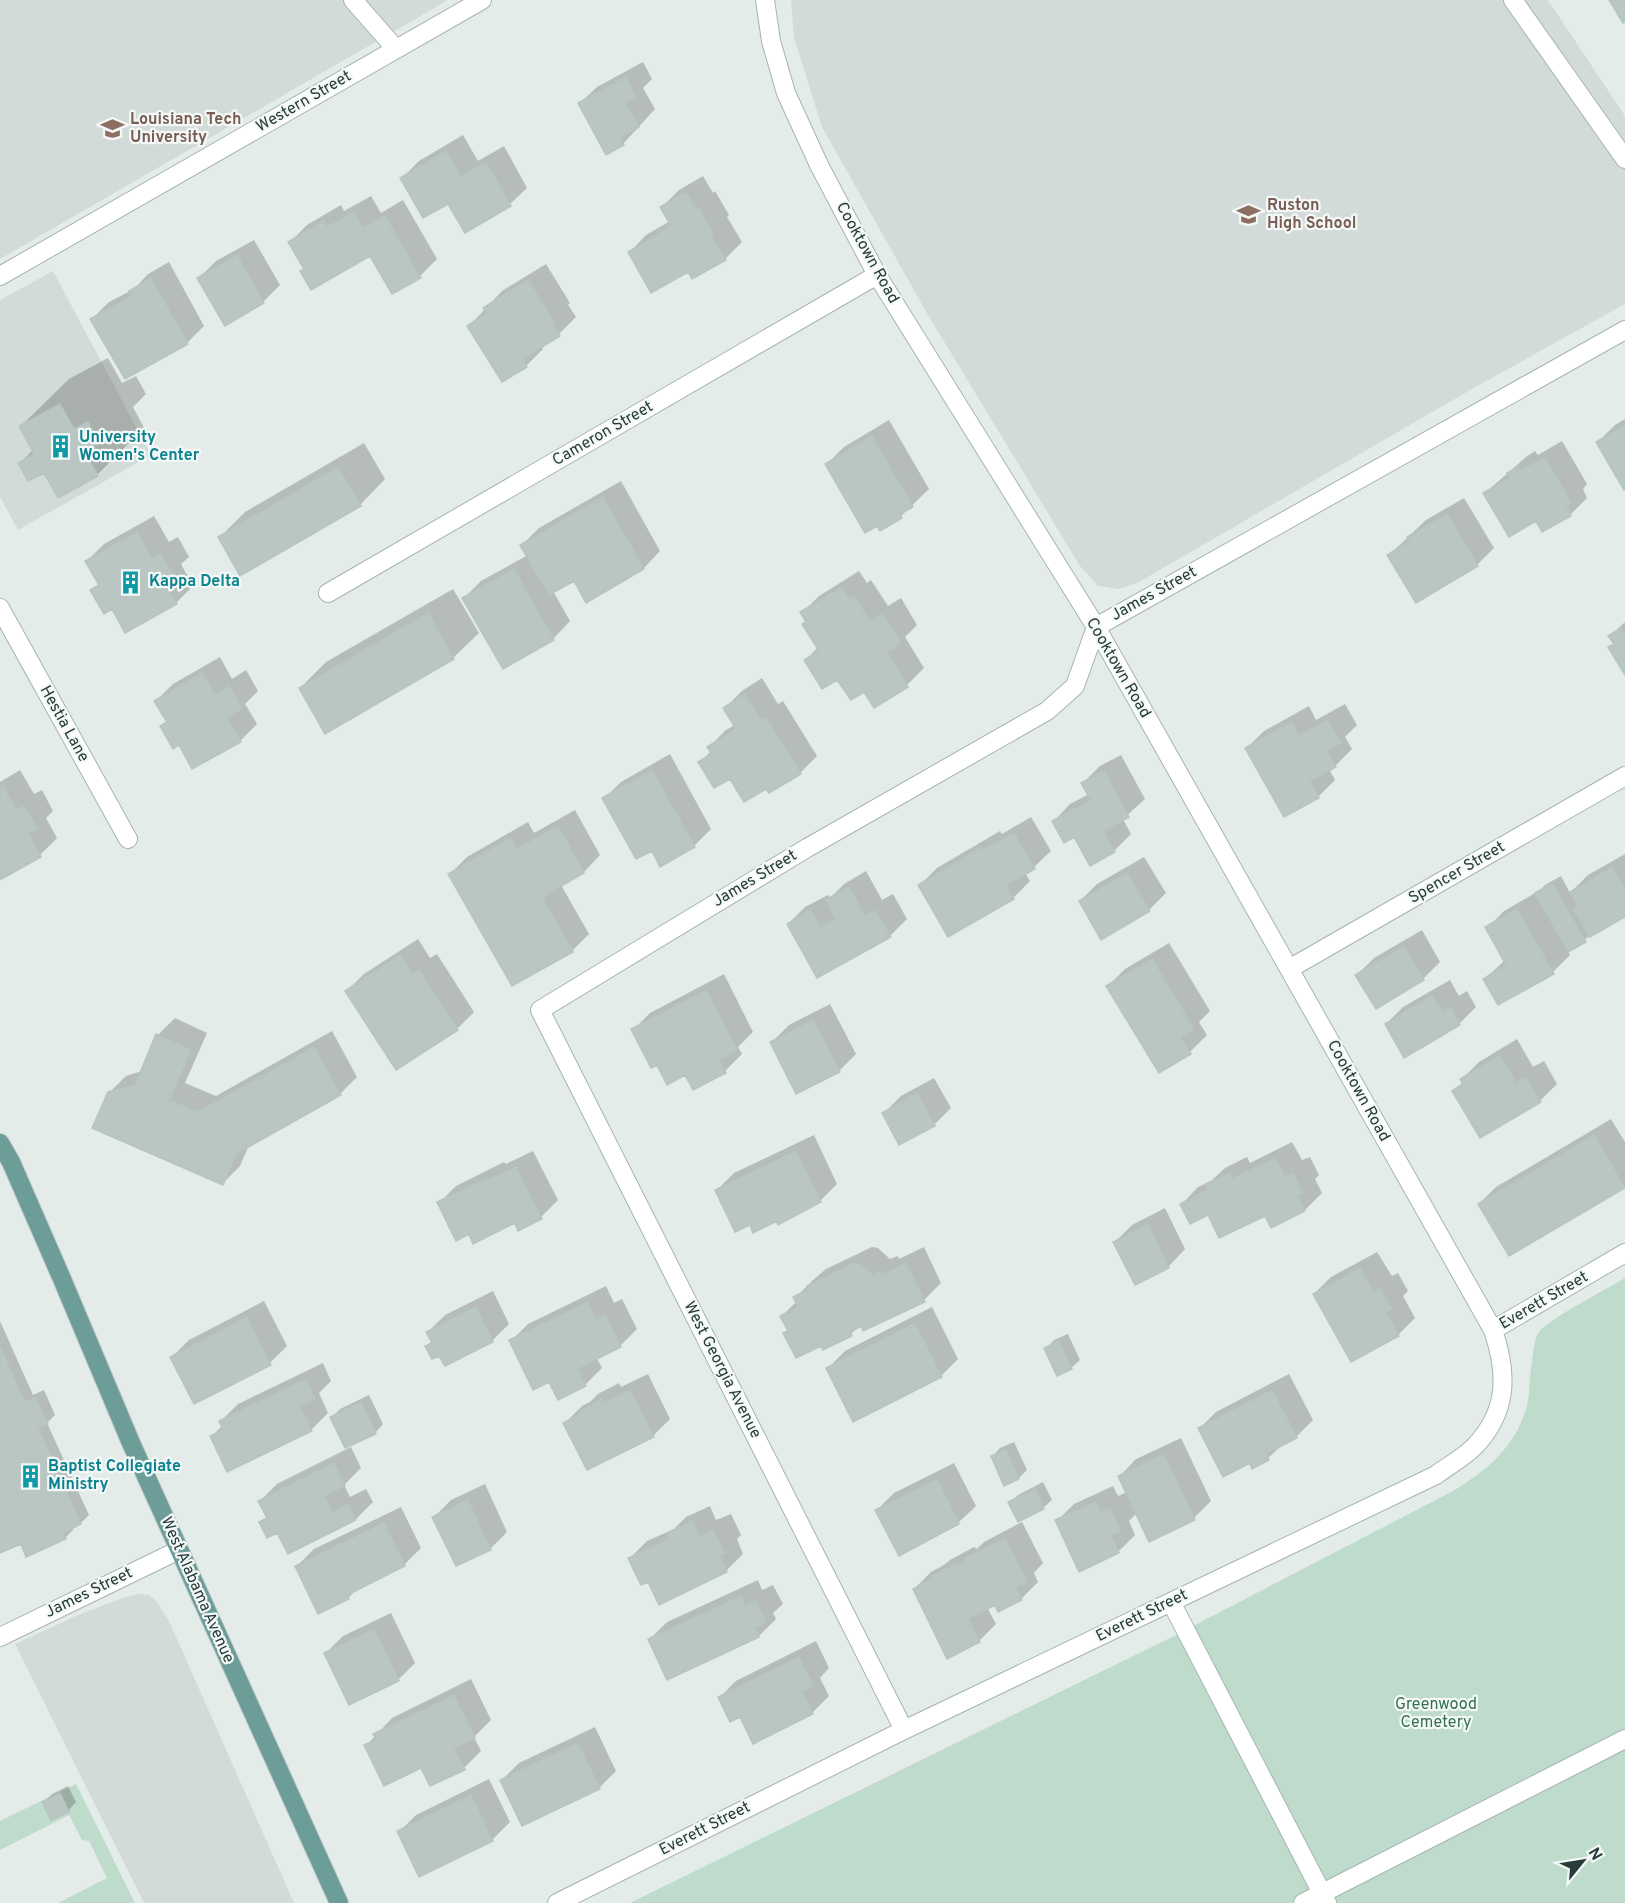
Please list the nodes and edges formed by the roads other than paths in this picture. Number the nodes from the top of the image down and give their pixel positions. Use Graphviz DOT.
graph roads {
  1 [pos="352,0"];
  2 [pos="482,0"];
  3 [pos="765,0"];
  4 [pos="1513,0"];
  5 [pos="396,49"];
  6 [pos="1625,159"];
  7 [pos="877,275"];
  8 [pos="0,276"];
  9 [pos="1625,330"];
  10 [pos="328,593"];
  11 [pos="0,608"];
  12 [pos="1096,627"];
  13 [pos="1625,776"];
  14 [pos="128,840"];
  15 [pos="1289,969"];
  16 [pos="540,1010"];
  17 [pos="0,1143"];
  18 [pos="1625,1253"];
  19 [pos="1493,1330"];
  20 [pos="179,1550"];
  21 [pos="1171,1602"];
  22 [pos="0,1637"];
  23 [pos="904,1730"];
  24 [pos="1625,1738"];
  25 [pos="1325,1898"];
  26 [pos="339,1903"];
  27 [pos="557,1903"];
  28 [pos="1303,1903"];
  1 -- 5 [label="street"];
  2 -- 5 [label="street, Western Street"];
  3 -- 7 [label="street, Cooktown Road"];
  4 -- 6 [label="street"];
  5 -- 8 [label="street, Western Street"];
  7 -- 10 [label="street, Cameron Street"];
  7 -- 12 [label="street, Cooktown Road"];
  9 -- 12 [label="street, James Street"];
  11 -- 14 [label="street, Hestia Lane"];
  12 -- 15 [label="street, Cooktown Road"];
  12 -- 16 [label="street, James Street"];
  13 -- 15 [label="street, Spencer Street"];
  15 -- 19 [label="street, Cooktown Road"];
  16 -- 23 [label="street, West Georgia Avenue"];
  17 -- 20 [label="main road, West Alabama Avenue"];
  18 -- 19 [label="street, Everett Street"];
  19 -- 21 [label="street, Everett Street"];
  20 -- 22 [label="street, James Street"];
  20 -- 26 [label="main road, West Alabama Avenue"];
  21 -- 23 [label="street, Everett Street"];
  21 -- 25 [label="street"];
  23 -- 27 [label="street, Everett Street"];
  24 -- 25 [label="street"];
  25 -- 28 [label="street"];
}
